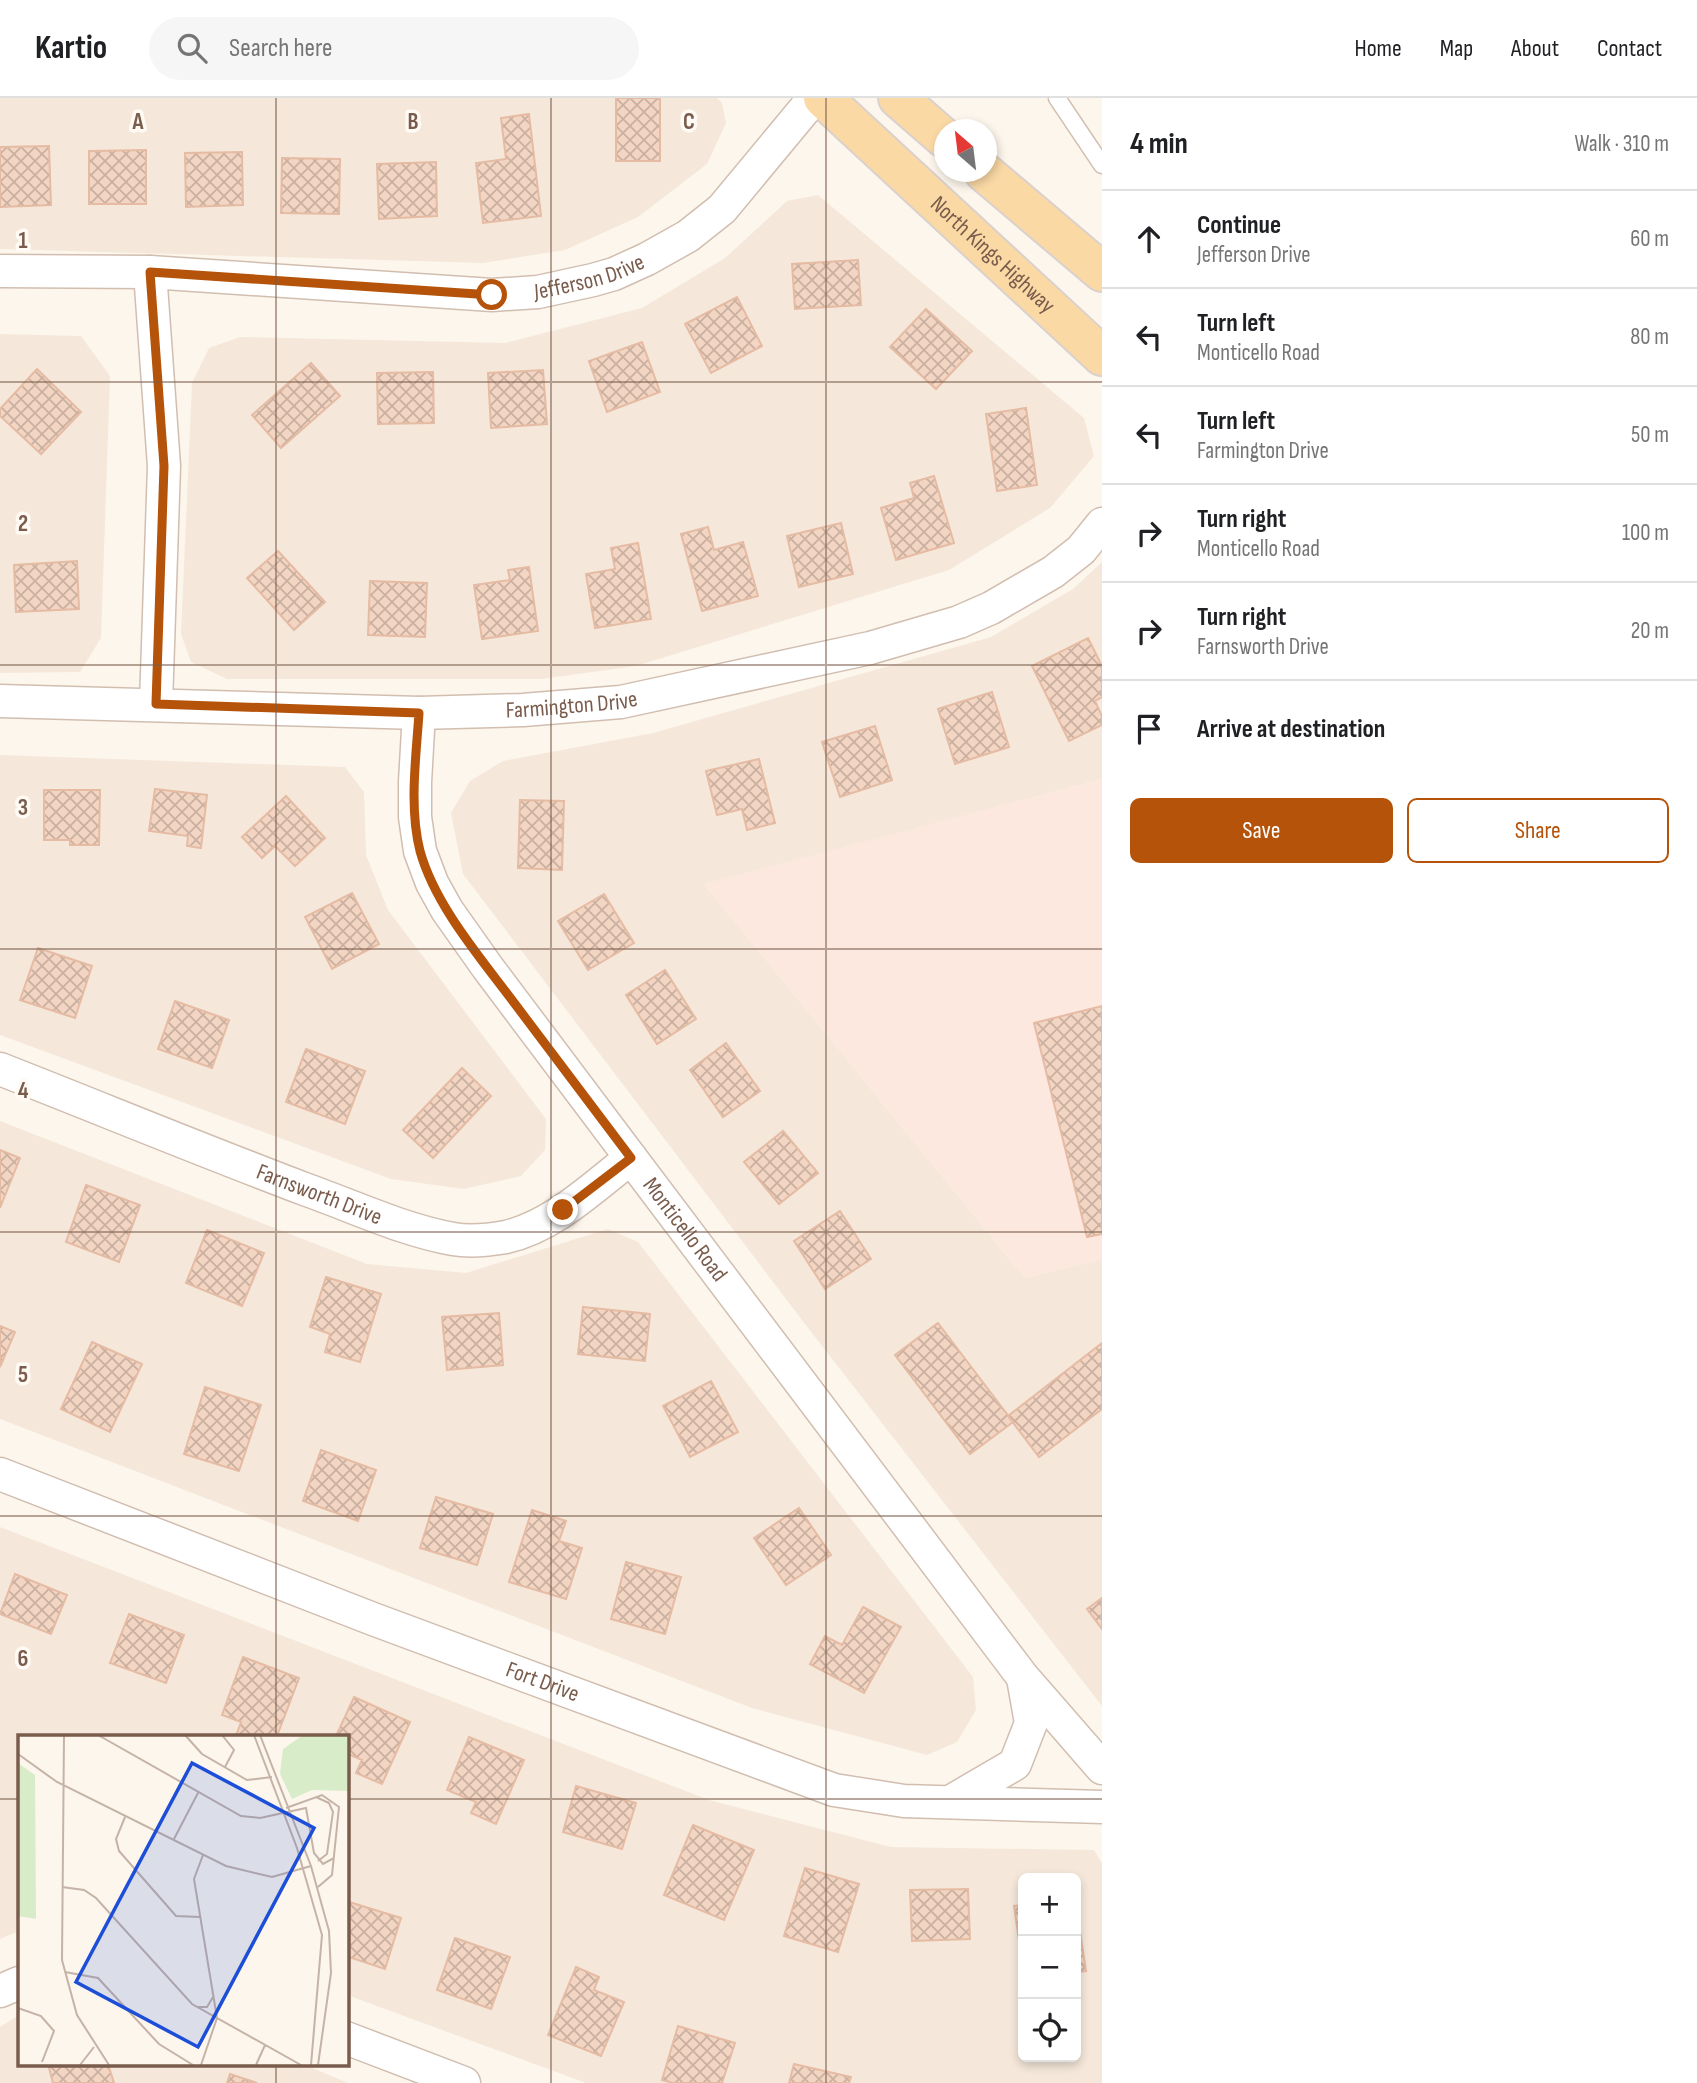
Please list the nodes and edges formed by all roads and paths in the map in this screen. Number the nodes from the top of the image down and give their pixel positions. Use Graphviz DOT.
graph roads {
  1 [pos="814,98"];
  2 [pos="823,98"];
  3 [pos="898,98"];
  4 [pos="1057,98"];
  5 [pos="934,129"];
  6 [pos="1102,165"];
  7 [pos="996,182"];
  8 [pos="0,271"];
  9 [pos="150,272"];
  10 [pos="1102,272"];
  11 [pos="1102,356"];
  12 [pos="1102,524"];
  13 [pos="0,701"];
  14 [pos="156,704"];
  15 [pos="419,713"];
  16 [pos="0,1069"];
  17 [pos="631,1158"];
  18 [pos="0,1474"];
  19 [pos="1022,1676"];
  20 [pos="1102,1768"];
  21 [pos="950,1802"];
  22 [pos="1102,1808"];
  23 [pos="18,1983"];
  24 [pos="0,1991"];
  25 [pos="348,2039"];
  26 [pos="464,2083"];
  1 -- 9 [label="street, Jefferson Drive"];
  2 -- 11 [label="main road, North Kings Highway"];
  3 -- 5 [label="main road"];
  4 -- 6 [label="lane"];
  7 -- 10 [label="main road"];
  8 -- 9 [label="street, Jefferson Drive"];
  9 -- 14 [label="street"];
  12 -- 15 [label="street, Farmington Drive"];
  13 -- 14 [label="street, Farmington Drive"];
  14 -- 15 [label="street, Farmington Drive"];
  15 -- 17 [label="street, Monticello Road"];
  16 -- 17 [label="street, Farnsworth Drive"];
  17 -- 19 [label="street, Monticello Road"];
  18 -- 21 [label="street, Fort Drive"];
  19 -- 20 [label="street, Monticello Road"];
  19 -- 21 [label="street, Monticello Road"];
  21 -- 22 [label="street, Fort Drive"];
  23 -- 24 [label="street"];
  25 -- 26 [label="street"];
}
